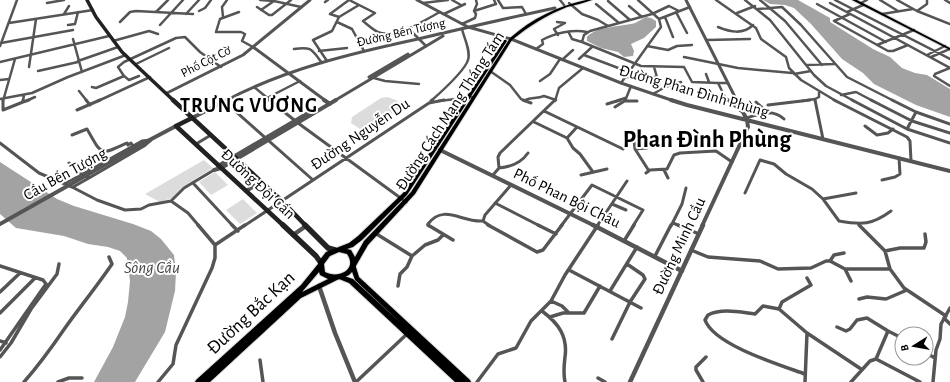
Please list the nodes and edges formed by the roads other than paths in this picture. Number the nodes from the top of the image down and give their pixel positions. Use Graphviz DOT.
graph roads {
  1 [pos="17,0"];
  2 [pos="50,0"];
  3 [pos="64,0"];
  4 [pos="87,0"];
  5 [pos="168,0"];
  6 [pos="183,0"];
  7 [pos="199,0"];
  8 [pos="211,0"];
  9 [pos="227,0"];
  10 [pos="260,0"];
  11 [pos="275,0"];
  12 [pos="291,0"];
  13 [pos="310,0"];
  14 [pos="328,0"];
  15 [pos="349,0"];
  16 [pos="417,0"];
  17 [pos="448,0"];
  18 [pos="452,0"];
  19 [pos="476,0"];
  20 [pos="494,0"];
  21 [pos="498,0"];
  22 [pos="560,0"];
  23 [pos="590,0"];
  24 [pos="638,0"];
  25 [pos="686,0"];
  26 [pos="716,0"];
  27 [pos="745,0"];
  28 [pos="760,0"];
  29 [pos="836,0"];
  30 [pos="854,0"];
  31 [pos="867,0"];
  32 [pos="880,0"];
  33 [pos="896,0"];
  34 [pos="927,0"];
  35 [pos="945,0"];
  36 [pos="578,1"];
  37 [pos="324,2"];
  38 [pos="608,2"];
  39 [pos="950,2"];
  40 [pos="423,3"];
  41 [pos="830,3"];
  42 [pos="286,4"];
  43 [pos="466,4"];
  44 [pos="568,4"];
  45 [pos="596,4"];
  46 [pos="817,4"];
  47 [pos="862,4"];
  48 [pos="359,5"];
  49 [pos="461,5"];
  50 [pos="69,6"];
  51 [pos="629,6"];
  52 [pos="257,7"];
  53 [pos="301,7"];
  54 [pos="690,7"];
  55 [pos="756,7"];
  56 [pos="769,7"];
  57 [pos="855,9"];
  58 [pos="913,9"];
  59 [pos="93,10"];
  60 [pos="261,10"];
  61 [pos="199,11"];
  62 [pos="474,11"];
  63 [pos="677,11"];
  64 [pos="898,11"];
  65 [pos="917,11"];
  66 [pos="78,12"];
  67 [pos="156,12"];
  68 [pos="170,12"];
  69 [pos="239,12"];
  70 [pos="440,12"];
  71 [pos="847,12"];
  72 [pos="737,13"];
  73 [pos="64,14"];
  74 [pos="186,14"];
  75 [pos="194,14"];
  76 [pos="444,14"];
  77 [pos="526,14"];
  78 [pos="539,14"];
  79 [pos="652,14"];
  80 [pos="850,14"];
  81 [pos="882,14"];
  82 [pos="223,17"];
  83 [pos="339,17"];
  84 [pos="642,17"];
  85 [pos="665,17"];
  86 [pos="841,17"];
  87 [pos="36,19"];
  88 [pos="659,19"];
  89 [pos="630,20"];
  90 [pos="120,22"];
  91 [pos="337,22"];
  92 [pos="557,22"];
  93 [pos="9,23"];
  94 [pos="619,23"];
  95 [pos="462,24"];
  96 [pos="950,24"];
  97 [pos="68,25"];
  98 [pos="160,25"];
  99 [pos="753,25"];
  100 [pos="608,26"];
  101 [pos="468,27"];
  102 [pos="718,27"];
  103 [pos="408,28"];
  104 [pos="462,29"];
  105 [pos="73,30"];
  106 [pos="914,30"];
  107 [pos="448,32"];
  108 [pos="588,32"];
  109 [pos="569,33"];
  110 [pos="158,34"];
  111 [pos="441,34"];
  112 [pos="687,34"];
  113 [pos="903,34"];
  114 [pos="558,35"];
  115 [pos="34,36"];
  116 [pos="109,36"];
  117 [pos="509,38"];
  118 [pos="673,38"];
  119 [pos="895,38"];
  120 [pos="73,39"];
  121 [pos="750,39"];
  122 [pos="418,40"];
  123 [pos="707,40"];
  124 [pos="113,41"];
  125 [pos="582,42"];
  126 [pos="886,42"];
  127 [pos="0,44"];
  128 [pos="76,44"];
  129 [pos="425,45"];
  130 [pos="692,45"];
  131 [pos="877,45"];
  132 [pos="908,45"];
  133 [pos="253,46"];
  134 [pos="592,46"];
  135 [pos="647,46"];
  136 [pos="945,46"];
  137 [pos="118,47"];
  138 [pos="170,48"];
  139 [pos="347,48"];
  140 [pos="294,49"];
  141 [pos="536,49"];
  142 [pos="950,49"];
  143 [pos="573,50"];
  144 [pos="319,51"];
  145 [pos="364,51"];
  146 [pos="936,51"];
  147 [pos="940,53"];
  148 [pos="584,54"];
  149 [pos="126,55"];
  150 [pos="927,55"];
  151 [pos="30,56"];
  152 [pos="684,57"];
  153 [pos="931,57"];
  154 [pos="14,59"];
  155 [pos="130,59"];
  156 [pos="402,59"];
  157 [pos="561,59"];
  158 [pos="579,59"];
  159 [pos="950,59"];
  160 [pos="78,61"];
  161 [pos="327,61"];
  162 [pos="0,62"];
  163 [pos="322,63"];
  164 [pos="634,63"];
  165 [pos="136,64"];
  166 [pos="719,64"];
  167 [pos="834,64"];
  168 [pos="806,65"];
  169 [pos="822,65"];
  170 [pos="654,66"];
  171 [pos="29,67"];
  172 [pos="221,67"];
  173 [pos="583,68"];
  174 [pos="950,68"];
  175 [pos="38,71"];
  176 [pos="490,71"];
  177 [pos="811,71"];
  178 [pos="82,72"];
  179 [pos="629,72"];
  180 [pos="793,73"];
  181 [pos="290,74"];
  182 [pos="706,74"];
  183 [pos="124,76"];
  184 [pos="139,76"];
  185 [pos="625,77"];
  186 [pos="642,77"];
  187 [pos="657,77"];
  188 [pos="150,78"];
  189 [pos="374,78"];
  190 [pos="9,79"];
  191 [pos="0,80"];
  192 [pos="300,81"];
  193 [pos="540,81"];
  194 [pos="681,82"];
  195 [pos="710,82"];
  196 [pos="621,83"];
  197 [pos="718,83"];
  198 [pos="728,83"];
  199 [pos="419,84"];
  200 [pos="660,84"];
  201 [pos="949,85"];
  202 [pos="631,86"];
  203 [pos="92,87"];
  204 [pos="254,87"];
  205 [pos="79,91"];
  206 [pos="819,92"];
  207 [pos="167,93"];
  208 [pos="653,94"];
  209 [pos="24,95"];
  210 [pos="841,95"];
  211 [pos="35,97"];
  212 [pos="471,97"];
  213 [pos="267,98"];
  214 [pos="2,99"];
  215 [pos="625,99"];
  216 [pos="815,99"];
  217 [pos="525,100"];
  218 [pos="556,100"];
  219 [pos="637,101"];
  220 [pos="23,102"];
  221 [pos="225,102"];
  222 [pos="756,102"];
  223 [pos="329,103"];
  224 [pos="429,103"];
  225 [pos="531,103"];
  226 [pos="607,104"];
  227 [pos="90,105"];
  228 [pos="768,105"];
  229 [pos="615,107"];
  230 [pos="77,110"];
  231 [pos="544,111"];
  232 [pos="743,112"];
  233 [pos="768,112"];
  234 [pos="916,112"];
  235 [pos="877,113"];
  236 [pos="869,116"];
  237 [pos="192,118"];
  238 [pos="747,119"];
  239 [pos="784,120"];
  240 [pos="912,121"];
  241 [pos="297,122"];
  242 [pos="534,122"];
  243 [pos="950,124"];
  244 [pos="176,126"];
  245 [pos="865,126"];
  246 [pos="577,127"];
  247 [pos="893,129"];
  248 [pos="907,129"];
  249 [pos="950,133"];
  250 [pos="72,135"];
  251 [pos="211,135"];
  252 [pos="639,135"];
  253 [pos="567,138"];
  254 [pos="823,139"];
  255 [pos="151,140"];
  256 [pos="267,140"];
  257 [pos="0,143"];
  258 [pos="950,143"];
  259 [pos="142,144"];
  260 [pos="196,144"];
  261 [pos="133,146"];
  262 [pos="647,148"];
  263 [pos="623,149"];
  264 [pos="440,150"];
  265 [pos="635,150"];
  266 [pos="528,153"];
  267 [pos="235,158"];
  268 [pos="346,158"];
  269 [pos="899,158"];
  270 [pos="911,161"];
  271 [pos="732,162"];
  272 [pos="70,163"];
  273 [pos="84,164"];
  274 [pos="220,167"];
  275 [pos="499,168"];
  276 [pos="607,169"];
  277 [pos="90,170"];
  278 [pos="214,170"];
  279 [pos="664,170"];
  280 [pos="950,171"];
  281 [pos="593,172"];
  282 [pos="83,174"];
  283 [pos="493,175"];
  284 [pos="580,175"];
  285 [pos="89,178"];
  286 [pos="668,178"];
  287 [pos="313,180"];
  288 [pos="882,180"];
  289 [pos="627,181"];
  290 [pos="261,182"];
  291 [pos="193,183"];
  292 [pos="64,184"];
  293 [pos="511,184"];
  294 [pos="72,187"];
  295 [pos="686,188"];
  296 [pos="246,191"];
  297 [pos="745,193"];
  298 [pos="856,193"];
  299 [pos="617,197"];
  300 [pos="401,199"];
  301 [pos="823,199"];
  302 [pos="171,201"];
  303 [pos="282,201"];
  304 [pos="406,202"];
  305 [pos="496,203"];
  306 [pos="612,204"];
  307 [pos="626,210"];
  308 [pos="268,211"];
  309 [pos="891,211"];
  310 [pos="571,213"];
  311 [pos="483,221"];
  312 [pos="673,223"];
  313 [pos="0,224"];
  314 [pos="859,225"];
  315 [pos="306,226"];
  316 [pos="597,227"];
  317 [pos="238,231"];
  318 [pos="376,233"];
  319 [pos="556,234"];
  320 [pos="699,234"];
  321 [pos="925,234"];
  322 [pos="294,235"];
  323 [pos="443,235"];
  324 [pos="453,240"];
  325 [pos="624,240"];
  326 [pos="215,245"];
  327 [pos="637,247"];
  328 [pos="337,250"];
  329 [pos="691,250"];
  330 [pos="885,251"];
  331 [pos="844,253"];
  332 [pos="412,256"];
  333 [pos="655,256"];
  334 [pos="109,257"];
  335 [pos="830,261"];
  336 [pos="59,264"];
  337 [pos="321,264"];
  338 [pos="627,264"];
  339 [pos="353,265"];
  340 [pos="0,267"];
  341 [pos="845,269"];
  342 [pos="890,269"];
  343 [pos="569,270"];
  344 [pos="682,270"];
  345 [pos="20,273"];
  346 [pos="338,278"];
  347 [pos="807,278"];
  348 [pos="34,279"];
  349 [pos="851,281"];
  350 [pos="319,286"];
  351 [pos="398,286"];
  352 [pos="600,286"];
  353 [pos="907,290"];
  354 [pos="610,291"];
  355 [pos="0,292"];
  356 [pos="859,299"];
  357 [pos="551,301"];
  358 [pos="630,302"];
  359 [pos="641,308"];
  360 [pos="950,308"];
  361 [pos="779,309"];
  362 [pos="542,310"];
  363 [pos="0,313"];
  364 [pos="569,313"];
  365 [pos="550,317"];
  366 [pos="945,317"];
  367 [pos="950,324"];
  368 [pos="837,327"];
  369 [pos="888,331"];
  370 [pos="807,333"];
  371 [pos="408,334"];
  372 [pos="894,334"];
  373 [pos="612,339"];
  374 [pos="0,341"];
  375 [pos="6,343"];
  376 [pos="425,346"];
  377 [pos="0,350"];
  378 [pos="0,357"];
  379 [pos="706,357"];
  380 [pos="936,358"];
  381 [pos="876,359"];
  382 [pos="260,360"];
  383 [pos="861,369"];
  384 [pos="805,374"];
  385 [pos="82,378"];
  386 [pos="598,378"];
  387 [pos="24,382"];
  388 [pos="58,382"];
  389 [pos="158,382"];
  390 [pos="198,382"];
  391 [pos="205,382"];
  392 [pos="263,382"];
  393 [pos="355,382"];
  394 [pos="460,382"];
  395 [pos="468,382"];
  396 [pos="477,382"];
  397 [pos="565,382"];
  398 [pos="605,382"];
  399 [pos="630,382"];
  400 [pos="703,382"];
  401 [pos="805,382"];
  402 [pos="851,382"];
  403 [pos="920,382"];
  404 [pos="933,382"];
  1 -- 93 [label="street"];
  2 -- 3 [label="street"];
  4 -- 59 [label="main road, Đường Đội Cấn"];
  5 -- 67 [label="street"];
  6 -- 68 [label="street"];
  7 -- 74 [label="street"];
  8 -- 61 [label="street"];
  9 -- 82 [label="street"];
  10 -- 11 [label="street"];
  11 -- 42 [label="street"];
  11 -- 60 [label="street"];
  12 -- 42 [label="street"];
  13 -- 53 [label="street, Phố Cột Cờ"];
  14 -- 37 [label="street"];
  15 -- 48 [label="street"];
  15 -- 83 [label="street"];
  16 -- 40 [label="street, Đường Phan Đình Phùng"];
  17 -- 40 [label="street"];
  18 -- 49 [label="street"];
  19 -- 62 [label="street"];
  20 -- 62 [label="street"];
  21 -- 77 [label="street"];
  22 -- 44 [label="street"];
  23 -- 36 [label="main road, Đường Cách Mạng Tháng Tám"];
  24 -- 79 [label="street"];
  25 -- 54 [label="street"];
  26 -- 72 [label="street"];
  27 -- 55 [label="street"];
  28 -- 56 [label="street"];
  29 -- 57 [label="street"];
  30 -- 47 [label="main road"];
  31 -- 47 [label="street"];
  32 -- 64 [label="street"];
  33 -- 58 [label="street"];
  34 -- 65 [label="street"];
  35 -- 39 [label="street"];
  36 -- 44 [label="main road, Đường Cách Mạng Tháng Tám"];
  38 -- 89 [label="street"];
  40 -- 70 [label="street, Đường Phan Đình Phùng"];
  41 -- 71 [label="street"];
  42 -- 53 [label="street"];
  42 -- 60 [label="street"];
  43 -- 49 [label="street"];
  44 -- 78 [label="main road, Đường Cách Mạng Tháng Tám"];
  44 -- 78 [label="main road, Đường Cách Mạng Tháng Tám"];
  44 -- 100 [label="street"];
  45 -- 94 [label="street"];
  46 -- 86 [label="street"];
  47 -- 57 [label="street"];
  47 -- 81 [label="main road"];
  48 -- 83 [label="street"];
  48 -- 103 [label="street"];
  49 -- 76 [label="street"];
  50 -- 73 [label="street"];
  51 -- 84 [label="street"];
  52 -- 60 [label="street"];
  53 -- 133 [label="street, Phố Cột Cờ"];
  54 -- 63 [label="street"];
  54 -- 123 [label="street"];
  55 -- 56 [label="street"];
  55 -- 72 [label="street"];
  55 -- 168 [label="street"];
  56 -- 167 [label="street"];
  56 -- 169 [label="street"];
  57 -- 71 [label="street"];
  57 -- 113 [label="street"];
  58 -- 64 [label="street"];
  58 -- 65 [label="street"];
  59 -- 66 [label="street"];
  59 -- 116 [label="main road, Đường Đội Cấn"];
  62 -- 95 [label="street"];
  63 -- 79 [label="street"];
  63 -- 85 [label="street"];
  63 -- 112 [label="street"];
  64 -- 81 [label="street"];
  65 -- 96 [label="street"];
  66 -- 73 [label="street"];
  66 -- 97 [label="street"];
  67 -- 68 [label="street"];
  67 -- 90 [label="street"];
  68 -- 74 [label="street"];
  68 -- 98 [label="street"];
  69 -- 82 [label="street"];
  70 -- 76 [label="street, Đường Phan Đình Phùng"];
  70 -- 103 [label="street"];
  71 -- 80 [label="street"];
  72 -- 99 [label="street"];
  73 -- 87 [label="street"];
  74 -- 75 [label="street"];
  76 -- 95 [label="street, Đường Phan Đình Phùng"];
  77 -- 78 [label="street, Đường Bến Tượng"];
  77 -- 101 [label="street, Đường Bến Tượng"];
  78 -- 117 [label="main road, Đường Cách Mạng Tháng Tám"];
  79 -- 84 [label="street"];
  79 -- 88 [label="street"];
  80 -- 86 [label="street"];
  80 -- 119 [label="street"];
  81 -- 106 [label="main road"];
  82 -- 133 [label="street"];
  83 -- 91 [label="street"];
  84 -- 89 [label="street"];
  85 -- 88 [label="street"];
  85 -- 118 [label="street"];
  86 -- 126 [label="street"];
  86 -- 131 [label="street"];
  87 -- 93 [label="street"];
  87 -- 115 [label="street"];
  88 -- 135 [label="street"];
  89 -- 94 [label="street"];
  91 -- 144 [label="street"];
  91 -- 145 [label="street"];
  92 -- 114 [label="street"];
  93 -- 127 [label="street"];
  94 -- 100 [label="street"];
  95 -- 101 [label="street, Đường Phan Đình Phùng"];
  99 -- 102 [label="street"];
  99 -- 180 [label="street"];
  100 -- 108 [label="street"];
  101 -- 104 [label="street, Đường Bến Tượng"];
  101 -- 117 [label="street, Đường Phan Đình Phùng"];
  103 -- 122 [label="street"];
  104 -- 107 [label="street, Đường Bến Tượng"];
  104 -- 224 [label="street"];
  105 -- 115 [label="street"];
  106 -- 113 [label="street"];
  106 -- 136 [label="main road"];
  107 -- 111 [label="street, Đường Bến Tượng"];
  107 -- 129 [label="street"];
  108 -- 109 [label="street"];
  108 -- 125 [label="street"];
  109 -- 114 [label="street"];
  109 -- 125 [label="street"];
  110 -- 124 [label="street"];
  111 -- 122 [label="street, Đường Bến Tượng"];
  111 -- 129 [label="street"];
  113 -- 119 [label="street"];
  113 -- 146 [label="street"];
  114 -- 141 [label="street"];
  115 -- 127 [label="street"];
  115 -- 151 [label="street"];
  116 -- 124 [label="main road, Đường Đội Cấn"];
  116 -- 128 [label="street"];
  117 -- 141 [label="street, Đường Phan Đình Phùng"];
  117 -- 176 [label="main road, Đường Cách Mạng Tháng Tám"];
  117 -- 212 [label="main road, Đường Cách Mạng Tháng Tám"];
  119 -- 126 [label="street"];
  119 -- 132 [label="street"];
  120 -- 128 [label="street"];
  121 -- 123 [label="street"];
  122 -- 129 [label="street"];
  122 -- 145 [label="street, Đường Bến Tượng"];
  123 -- 166 [label="street"];
  124 -- 137 [label="main road, Đường Đội Cấn"];
  125 -- 134 [label="street"];
  126 -- 131 [label="street"];
  128 -- 151 [label="street"];
  128 -- 160 [label="street"];
  129 -- 156 [label="street"];
  130 -- 135 [label="street"];
  131 -- 132 [label="street"];
  132 -- 150 [label="street"];
  133 -- 172 [label="street, Phố Cột Cờ"];
  133 -- 181 [label="street"];
  134 -- 148 [label="street"];
  134 -- 164 [label="street"];
  135 -- 164 [label="street"];
  136 -- 142 [label="main road"];
  136 -- 146 [label="street"];
  137 -- 149 [label="main road, Đường Đội Cấn"];
  137 -- 160 [label="street"];
  138 -- 165 [label="street"];
  139 -- 144 [label="street"];
  140 -- 163 [label="street"];
  141 -- 157 [label="street, Đường Phan Đình Phùng"];
  142 -- 147 [label="street"];
  143 -- 157 [label="street"];
  144 -- 161 [label="street"];
  145 -- 161 [label="street, Đường Bến Tượng"];
  146 -- 147 [label="street"];
  146 -- 150 [label="street"];
  147 -- 153 [label="street"];
  147 -- 159 [label="street"];
  148 -- 158 [label="street"];
  148 -- 179 [label="street"];
  149 -- 155 [label="main road, Đường Đội Cấn"];
  149 -- 178 [label="street"];
  150 -- 153 [label="street"];
  151 -- 154 [label="street"];
  151 -- 171 [label="street"];
  152 -- 166 [label="street"];
  153 -- 174 [label="street"];
  154 -- 162 [label="street"];
  154 -- 190 [label="street"];
  155 -- 165 [label="main road, Đường Đội Cấn"];
  155 -- 172 [label="street"];
  155 -- 183 [label="street"];
  156 -- 189 [label="street"];
  156 -- 223 [label="street"];
  157 -- 173 [label="street, Đường Phan Đình Phùng"];
  157 -- 193 [label="street"];
  160 -- 175 [label="street"];
  160 -- 178 [label="street"];
  161 -- 163 [label="street, Đường Bến Tượng"];
  163 -- 181 [label="street, Đường Bến Tượng"];
  164 -- 170 [label="street"];
  164 -- 179 [label="street"];
  165 -- 188 [label="main road, Đường Đội Cấn"];
  166 -- 180 [label="street"];
  166 -- 198 [label="street"];
  167 -- 169 [label="street"];
  167 -- 234 [label="street"];
  168 -- 169 [label="street"];
  168 -- 177 [label="street"];
  170 -- 187 [label="street"];
  170 -- 195 [label="street"];
  172 -- 207 [label="street, Phố Cột Cờ"];
  173 -- 196 [label="street, Đường Phan Đình Phùng"];
  173 -- 218 [label="street"];
  174 -- 201 [label="street"];
  176 -- 212 [label="main road, Đường Cách Mạng Tháng Tám"];
  176 -- 217 [label="street"];
  177 -- 180 [label="street"];
  177 -- 210 [label="street"];
  178 -- 209 [label="street"];
  179 -- 185 [label="street"];
  179 -- 186 [label="street"];
  180 -- 206 [label="street"];
  181 -- 192 [label="street"];
  181 -- 204 [label="street, Đường Bến Tượng"];
  182 -- 195 [label="street"];
  183 -- 184 [label="street"];
  183 -- 203 [label="street"];
  185 -- 186 [label="street"];
  185 -- 196 [label="street"];
  186 -- 187 [label="street"];
  187 -- 200 [label="street"];
  188 -- 207 [label="main road, Đường Đội Cấn"];
  188 -- 227 [label="street"];
  189 -- 199 [label="street"];
  189 -- 223 [label="street"];
  190 -- 191 [label="street"];
  190 -- 214 [label="street"];
  192 -- 213 [label="street"];
  192 -- 223 [label="street"];
  194 -- 208 [label="street"];
  195 -- 197 [label="street"];
  196 -- 202 [label="street, Đường Phan Đình Phùng"];
  197 -- 198 [label="street"];
  197 -- 232 [label="street"];
  198 -- 232 [label="street"];
  202 -- 208 [label="street, Đường Phan Đình Phùng"];
  202 -- 215 [label="street"];
  204 -- 213 [label="street"];
  204 -- 221 [label="street, Đường Bến Tượng"];
  204 -- 237 [label="street, Đường Bến Tượng"];
  205 -- 227 [label="street"];
  206 -- 216 [label="street"];
  206 -- 236 [label="street"];
  207 -- 237 [label="main road, Đường Đội Cấn"];
  208 -- 238 [label="street, Đường Phan Đình Phùng"];
  209 -- 214 [label="street"];
  209 -- 220 [label="street"];
  210 -- 235 [label="street"];
  210 -- 240 [label="street"];
  211 -- 220 [label="street"];
  212 -- 224 [label="street, Đường Nguyễn Du"];
  212 -- 264 [label="main road, Đường Cách Mạng Tháng Tám"];
  212 -- 300 [label="main road, Đường Cách Mạng Tháng Tám"];
  213 -- 241 [label="street"];
  214 -- 220 [label="street"];
  215 -- 219 [label="street"];
  215 -- 226 [label="street"];
  215 -- 229 [label="street"];
  216 -- 228 [label="street"];
  216 -- 254 [label="street"];
  217 -- 218 [label="street"];
  217 -- 225 [label="street"];
  218 -- 231 [label="street"];
  221 -- 237 [label="street, Đường Bến Tượng"];
  221 -- 256 [label="street"];
  222 -- 233 [label="street"];
  223 -- 241 [label="street"];
  224 -- 268 [label="street, Đường Nguyễn Du"];
  227 -- 230 [label="street"];
  231 -- 242 [label="street"];
  231 -- 246 [label="street"];
  232 -- 238 [label="street"];
  233 -- 238 [label="street"];
  233 -- 239 [label="street"];
  234 -- 240 [label="street"];
  234 -- 243 [label="street"];
  235 -- 236 [label="street"];
  235 -- 248 [label="street"];
  236 -- 247 [label="street"];
  237 -- 244 [label="main road, Đường Bến Tượng"];
  237 -- 251 [label="main road, Đường Đội Cấn"];
  238 -- 254 [label="street, Đường Phan Đình Phùng"];
  238 -- 271 [label="street, Đường Minh Cầu"];
  240 -- 248 [label="street"];
  240 -- 249 [label="street"];
  241 -- 256 [label="street"];
  241 -- 268 [label="street"];
  242 -- 253 [label="street"];
  242 -- 275 [label="street"];
  244 -- 255 [label="street, Đường Bến Tượng"];
  244 -- 260 [label="main road, Đường Đội Cấn"];
  245 -- 247 [label="street"];
  246 -- 253 [label="street"];
  246 -- 263 [label="street"];
  247 -- 270 [label="street"];
  248 -- 258 [label="street"];
  250 -- 261 [label="street"];
  251 -- 260 [label="street"];
  251 -- 267 [label="main road, Đường Đội Cấn"];
  252 -- 265 [label="street"];
  253 -- 281 [label="street"];
  254 -- 269 [label="street, Đường Phan Đình Phùng"];
  255 -- 259 [label="street, Đường Bến Tượng"];
  255 -- 261 [label="street"];
  255 -- 285 [label="street"];
  256 -- 267 [label="street"];
  256 -- 287 [label="street"];
  257 -- 292 [label="street"];
  259 -- 313 [label="street, Cầu Bến Tượng, bridge"];
  260 -- 274 [label="main road, Đường Đội Cấn"];
  261 -- 277 [label="street"];
  262 -- 265 [label="street"];
  264 -- 283 [label="street, Phố Phan Bội Châu"];
  264 -- 304 [label="main road, Đường Cách Mạng Tháng Tám"];
  265 -- 279 [label="street"];
  266 -- 275 [label="street"];
  267 -- 274 [label="street"];
  267 -- 290 [label="main road, Đường Đội Cấn"];
  268 -- 287 [label="street, Đường Nguyễn Du"];
  268 -- 300 [label="street"];
  269 -- 270 [label="street, Đường Phan Đình Phùng"];
  269 -- 288 [label="street"];
  270 -- 280 [label="street, Đường Phan Đình Phùng"];
  271 -- 279 [label="street"];
  271 -- 320 [label="street, Đường Minh Cầu"];
  272 -- 282 [label="street"];
  273 -- 277 [label="street"];
  274 -- 278 [label="street"];
  274 -- 296 [label="main road, Đường Đội Cấn"];
  275 -- 283 [label="street"];
  276 -- 281 [label="street"];
  277 -- 282 [label="street"];
  278 -- 291 [label="street"];
  279 -- 286 [label="street"];
  281 -- 284 [label="street"];
  282 -- 285 [label="street"];
  282 -- 292 [label="street"];
  283 -- 293 [label="street, Phố Phan Bội Châu"];
  285 -- 294 [label="street"];
  287 -- 303 [label="street, Đường Nguyễn Du"];
  289 -- 299 [label="street"];
  290 -- 296 [label="street"];
  290 -- 303 [label="main road, Đường Đội Cấn"];
  291 -- 302 [label="street"];
  291 -- 317 [label="street"];
  292 -- 294 [label="street"];
  293 -- 305 [label="street"];
  293 -- 310 [label="street, Phố Phan Bội Châu"];
  294 -- 302 [label="street"];
  295 -- 312 [label="street"];
  296 -- 308 [label="main road, Đường Đội Cấn"];
  297 -- 301 [label="street"];
  298 -- 301 [label="street"];
  299 -- 306 [label="street"];
  299 -- 310 [label="street"];
  299 -- 325 [label="street"];
  300 -- 304 [label="street"];
  300 -- 328 [label="main road, Đường Cách Mạng Tháng Tám"];
  301 -- 314 [label="street"];
  302 -- 326 [label="street"];
  303 -- 308 [label="street, Đường Nguyễn Du"];
  303 -- 315 [label="main road, Đường Đội Cấn"];
  304 -- 318 [label="main road, Đường Cách Mạng Tháng Tám"];
  305 -- 311 [label="street"];
  305 -- 319 [label="street"];
  306 -- 307 [label="street"];
  306 -- 316 [label="street"];
  308 -- 317 [label="street, Đường Nguyễn Du"];
  308 -- 322 [label="main road, Đường Đội Cấn"];
  309 -- 314 [label="street"];
  310 -- 316 [label="street, Phố Phan Bội Châu"];
  310 -- 319 [label="street"];
  311 -- 319 [label="street"];
  311 -- 323 [label="street"];
  312 -- 320 [label="street"];
  312 -- 333 [label="street"];
  314 -- 330 [label="street"];
  315 -- 322 [label="street"];
  315 -- 328 [label="main road, Đường Đội Cấn"];
  316 -- 325 [label="street, Phố Phan Bội Châu"];
  316 -- 343 [label="street"];
  317 -- 326 [label="street, Đường Nguyễn Du"];
  318 -- 332 [label="street"];
  318 -- 339 [label="main road, Đường Cách Mạng Tháng Tám"];
  320 -- 329 [label="street, Đường Minh Cầu"];
  321 -- 330 [label="street"];
  322 -- 337 [label="main road, Đường Đội Cấn"];
  323 -- 324 [label="street"];
  323 -- 332 [label="street"];
  325 -- 327 [label="street, Phố Phan Bội Châu"];
  326 -- 389 [label="street"];
  327 -- 333 [label="street, Phố Phan Bội Châu"];
  327 -- 338 [label="street"];
  328 -- 337 [label="main road"];
  328 -- 339 [label="main road"];
  329 -- 335 [label="street"];
  329 -- 344 [label="street, Đường Minh Cầu"];
  330 -- 342 [label="street"];
  331 -- 335 [label="street"];
  332 -- 351 [label="street"];
  333 -- 344 [label="street, Phố Phan Bội Châu"];
  334 -- 387 [label="street"];
  335 -- 341 [label="street"];
  336 -- 378 [label="street"];
  337 -- 346 [label="main road"];
  337 -- 390 [label="main road, Đường Bắc Kạn"];
  338 -- 354 [label="street"];
  338 -- 358 [label="street"];
  339 -- 346 [label="main road"];
  339 -- 376 [label="main road"];
  340 -- 345 [label="street"];
  341 -- 342 [label="street"];
  341 -- 349 [label="street"];
  342 -- 353 [label="street"];
  343 -- 352 [label="street"];
  343 -- 357 [label="street"];
  344 -- 399 [label="street, Đường Minh Cầu"];
  345 -- 348 [label="street"];
  345 -- 355 [label="street"];
  346 -- 350 [label="main road, Đường Bắc Kạn"];
  346 -- 371 [label="main road"];
  347 -- 361 [label="street"];
  348 -- 363 [label="street"];
  348 -- 375 [label="street"];
  350 -- 391 [label="main road, Đường Bắc Kạn"];
  350 -- 393 [label="street"];
  352 -- 354 [label="street"];
  352 -- 364 [label="street"];
  353 -- 356 [label="street"];
  353 -- 366 [label="street"];
  354 -- 358 [label="street"];
  357 -- 362 [label="street"];
  357 -- 364 [label="street"];
  358 -- 359 [label="street"];
  358 -- 373 [label="street"];
  360 -- 366 [label="street"];
  361 -- 370 [label="street"];
  361 -- 384 [label="street"];
  362 -- 365 [label="street"];
  362 -- 396 [label="street"];
  364 -- 365 [label="street"];
  365 -- 397 [label="street"];
  366 -- 367 [label="street"];
  366 -- 380 [label="street"];
  368 -- 369 [label="street"];
  369 -- 372 [label="street"];
  369 -- 381 [label="street"];
  370 -- 383 [label="street"];
  370 -- 384 [label="street"];
  371 -- 376 [label="main road"];
  371 -- 393 [label="street"];
  374 -- 375 [label="street"];
  375 -- 377 [label="street"];
  376 -- 394 [label="main road"];
  376 -- 395 [label="main road"];
  379 -- 400 [label="street"];
  380 -- 404 [label="street"];
  381 -- 383 [label="street"];
  381 -- 403 [label="street"];
  382 -- 392 [label="street"];
  383 -- 402 [label="street"];
  384 -- 401 [label="street"];
  385 -- 388 [label="street"];
  386 -- 398 [label="street"];
}
